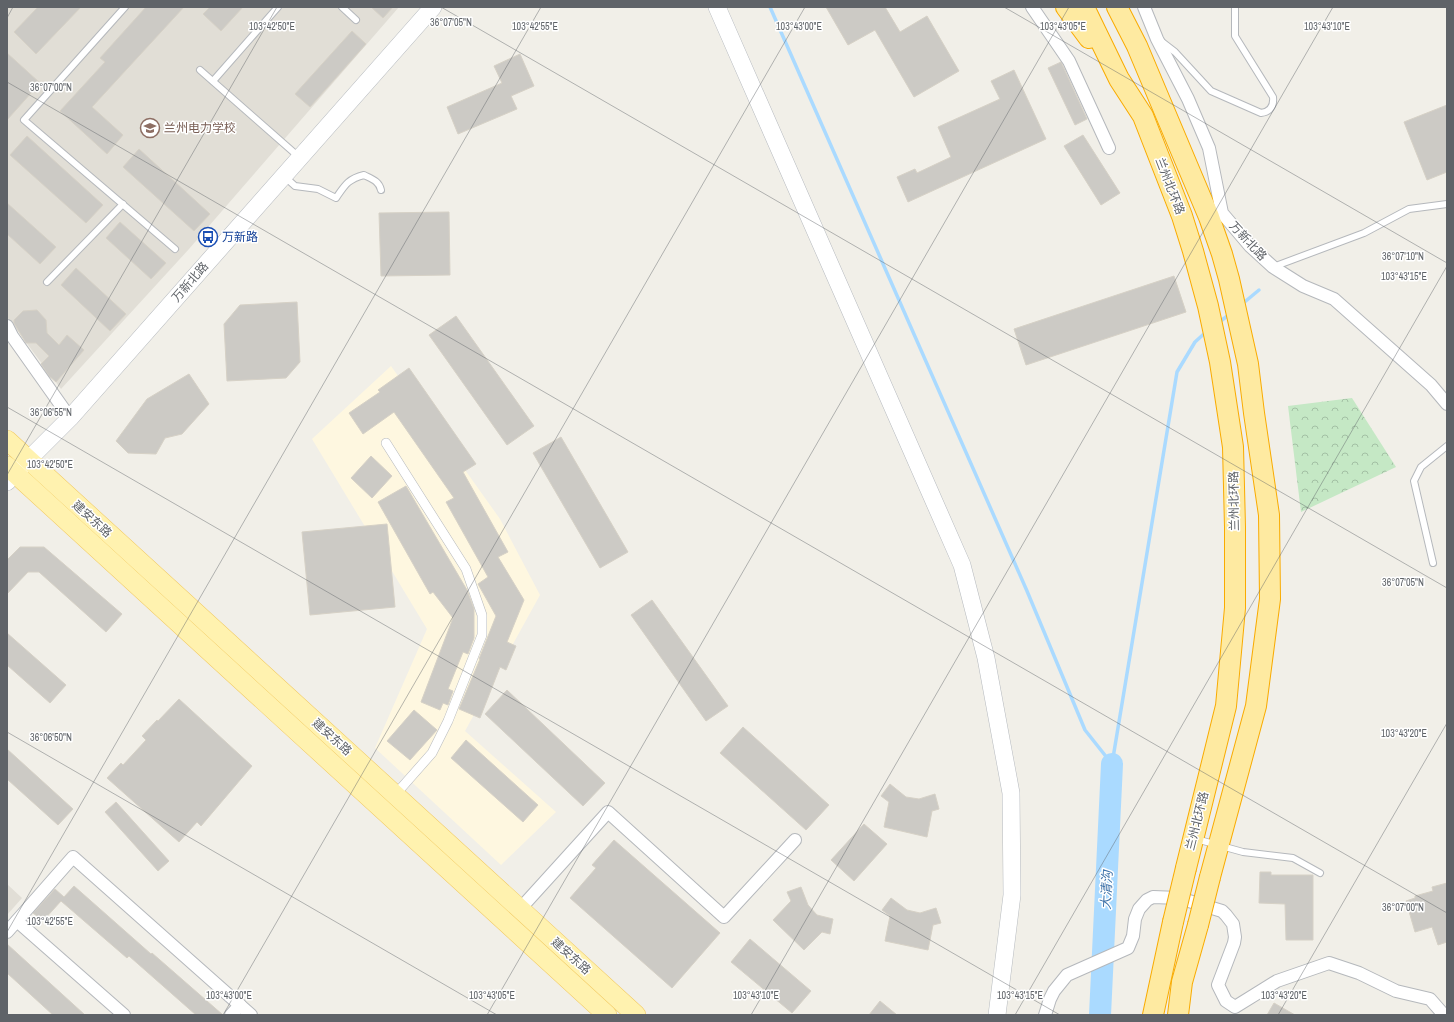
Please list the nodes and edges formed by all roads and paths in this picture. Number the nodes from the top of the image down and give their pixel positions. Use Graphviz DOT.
graph roads {
  1 [pos="125,7"];
  2 [pos="278,7"];
  3 [pos="342,7"];
  4 [pos="433,7"];
  5 [pos="717,7"];
  6 [pos="1032,7"];
  7 [pos="1066,7"];
  8 [pos="1084,7"];
  9 [pos="1117,7"];
  10 [pos="1125,7"];
  11 [pos="1144,7"];
  12 [pos="1235,7"];
  13 [pos="356,20"];
  14 [pos="1158,39"];
  15 [pos="1137,46"];
  16 [pos="200,70"];
  17 [pos="1120,79"];
  18 [pos="213,81"];
  19 [pos="1109,148"];
  20 [pos="300,158"];
  21 [pos="284,176"];
  22 [pos="381,190"];
  23 [pos="123,204"];
  24 [pos="1447,204"];
  25 [pos="175,249"];
  26 [pos="1273,267"];
  27 [pos="47,282"];
  28 [pos="7,326"];
  29 [pos="1447,404"];
  30 [pos="70,418"];
  31 [pos="7,440"];
  32 [pos="386,443"];
  33 [pos="1447,446"];
  34 [pos="28,460"];
  35 [pos="10,474"];
  36 [pos="1433,563"];
  37 [pos="394,795"];
  38 [pos="1193,838"];
  39 [pos="795,840"];
  40 [pos="1219,845"];
  41 [pos="1320,873"];
  42 [pos="520,909"];
  43 [pos="17,922"];
  44 [pos="7,932"];
  45 [pos="240,1005"];
  46 [pos="124,1015"];
  47 [pos="231,1015"];
  48 [pos="251,1015"];
  49 [pos="607,1015"];
  50 [pos="636,1015"];
  51 [pos="997,1015"];
  52 [pos="1045,1015"];
  53 [pos="1153,1015"];
  54 [pos="1178,1015"];
  55 [pos="1444,1015"];
  1 -- 23 [label="lane"];
  2 -- 18 [label="lane"];
  3 -- 13 [label="lane"];
  4 -- 20 [label="main road, 万新北路"];
  5 -- 51 [label="main road"];
  6 -- 19 [label="street"];
  7 -- 17 [label="highway"];
  8 -- 17 [label="highway, 兰州北环路"];
  9 -- 15 [label="highway, 兰州北环路"];
  10 -- 15 [label="highway"];
  11 -- 14 [label="street, 万新北路"];
  12 -- 14 [label="lane"];
  14 -- 26 [label="street, 万新北路"];
  15 -- 40 [label="highway, 兰州北环路"];
  16 -- 18 [label="lane"];
  17 -- 38 [label="highway, 兰州北环路"];
  18 -- 20 [label="lane"];
  20 -- 21 [label="main road, 万新北路"];
  21 -- 22 [label="lane"];
  21 -- 30 [label="main road, 万新北路"];
  23 -- 25 [label="lane"];
  23 -- 27 [label="lane"];
  24 -- 26 [label="lane"];
  26 -- 29 [label="street, 万新北路"];
  28 -- 30 [label="street"];
  30 -- 34 [label="main road, 万新北路"];
  31 -- 34 [label="main road, 建安东路"];
  32 -- 37 [label="street"];
  33 -- 36 [label="lane"];
  34 -- 35 [label="main road, 万新北路"];
  34 -- 37 [label="main road, 建安东路"];
  35 -- 49 [label="main road, 建安东路"];
  37 -- 42 [label="main road, 建安东路"];
  38 -- 40 [label="lane"];
  38 -- 53 [label="highway, 兰州北环路, bridge"];
  39 -- 42 [label="street"];
  40 -- 41 [label="lane"];
  40 -- 54 [label="highway, 兰州北环路, bridge"];
  42 -- 50 [label="main road, 建安东路"];
  43 -- 44 [label="street"];
  43 -- 45 [label="street"];
  43 -- 46 [label="street"];
  45 -- 47 [label="street"];
  45 -- 48 [label="street"];
  52 -- 55 [label="street"];
}
